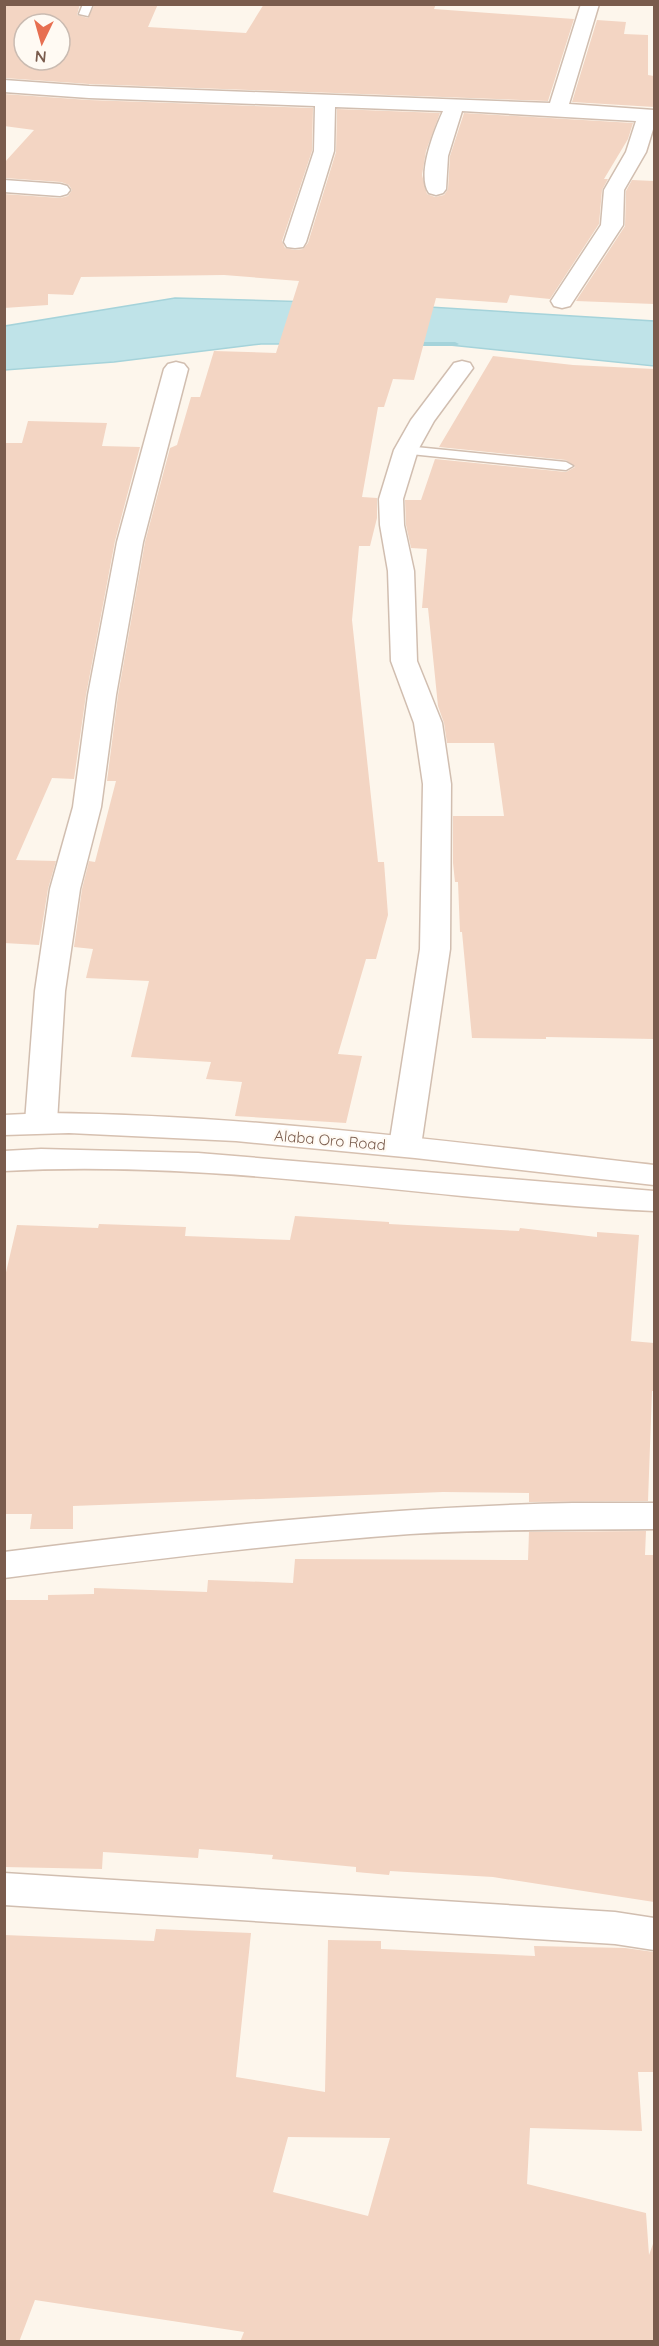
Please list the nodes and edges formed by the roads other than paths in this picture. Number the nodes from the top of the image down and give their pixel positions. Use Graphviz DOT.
graph roads {
  1 [pos="590,4"];
  2 [pos="4,86"];
  3 [pos="325,101"];
  4 [pos="455,105"];
  5 [pos="558,109"];
  6 [pos="651,115"];
  7 [pos="4,186"];
  8 [pos="436,189"];
  9 [pos="60,190"];
  10 [pos="295,242"];
  11 [pos="562,301"];
  12 [pos="462,368"];
  13 [pos="176,369"];
  14 [pos="406,450"];
  15 [pos="566,466"];
  16 [pos="41,1122"];
  17 [pos="4,1125"];
  18 [pos="405,1146"];
  19 [pos="4,1161"];
  20 [pos="654,1175"];
  21 [pos="654,1201"];
  22 [pos="654,1516"];
  23 [pos="4,1565"];
  24 [pos="4,1889"];
  25 [pos="654,1934"];
  1 -- 5 [label="street"];
  2 -- 3 [label="street"];
  3 -- 4 [label="street"];
  3 -- 10 [label="street"];
  4 -- 5 [label="street"];
  4 -- 8 [label="street"];
  5 -- 6 [label="street"];
  6 -- 11 [label="street"];
  7 -- 9 [label="street"];
  12 -- 14 [label="street"];
  13 -- 16 [label="street"];
  14 -- 15 [label="lane"];
  14 -- 18 [label="street"];
  16 -- 17 [label="street, Alaba Oro Road"];
  16 -- 18 [label="street, Alaba Oro Road"];
  18 -- 20 [label="street, Alaba Oro Road"];
  19 -- 21 [label="street"];
  22 -- 23 [label="street"];
  24 -- 25 [label="street"];
}
